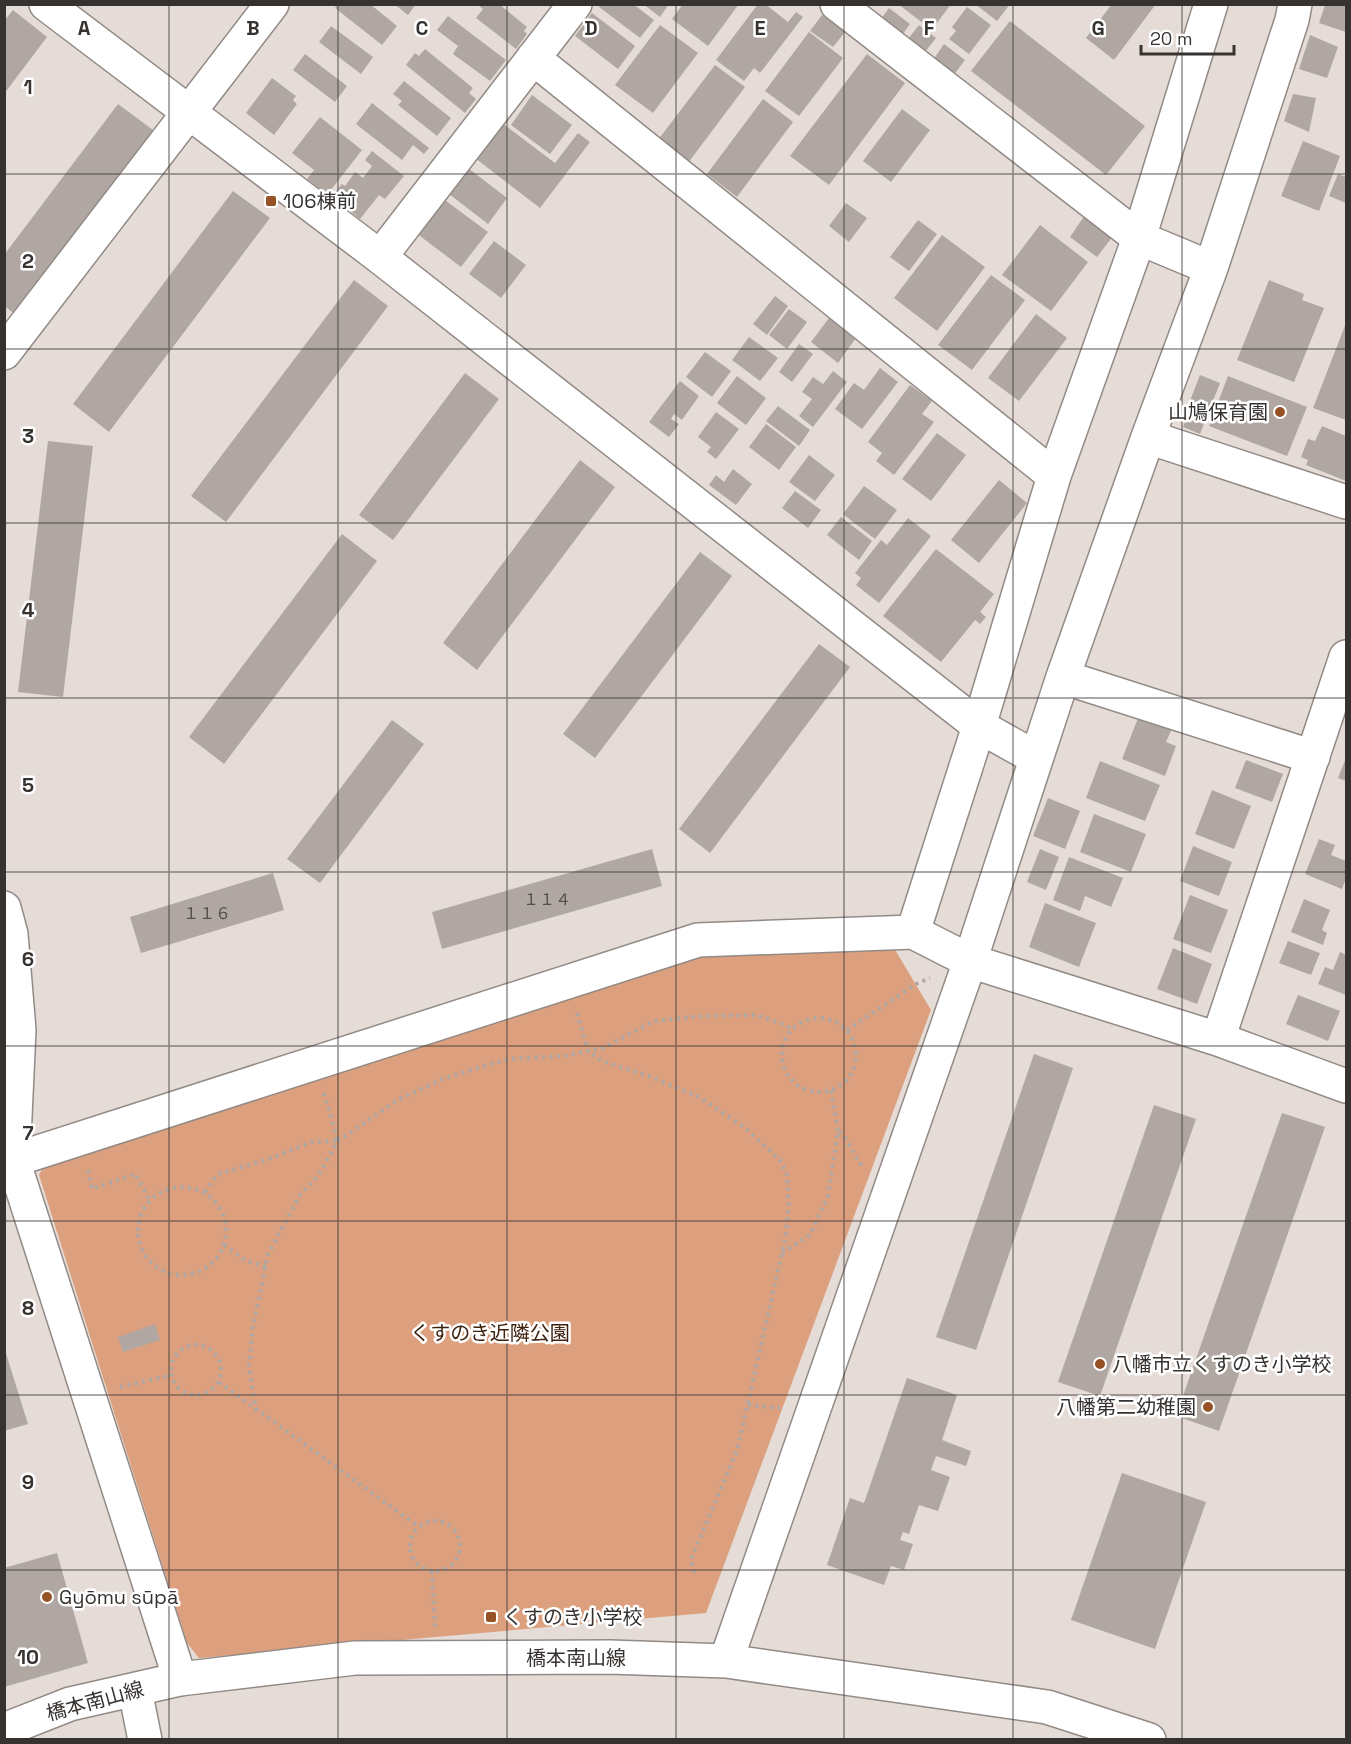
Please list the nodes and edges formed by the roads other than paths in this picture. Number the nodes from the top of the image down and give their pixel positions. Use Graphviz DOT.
graph roads {
  1 [pos="46,4"];
  2 [pos="273,4"];
  3 [pos="575,4"];
  4 [pos="837,4"];
  5 [pos="1211,4"];
  6 [pos="1294,4"];
  7 [pos="534,58"];
  8 [pos="189,113"];
  9 [pos="1139,238"];
  10 [pos="380,257"];
  11 [pos="1211,268"];
  12 [pos="4,353"];
  13 [pos="1148,437"];
  14 [pos="1054,476"];
  15 [pos="1347,502"];
  16 [pos="1347,657"];
  17 [pos="1064,677"];
  18 [pos="979,726"];
  19 [pos="1313,757"];
  20 [pos="1036,758"];
  21 [pos="4,908"];
  22 [pos="913,932"];
  23 [pos="970,961"];
  24 [pos="1218,1039"];
  25 [pos="1347,1086"];
  26 [pos="9,1162"];
  27 [pos="726,1661"];
  28 [pos="180,1679"];
  29 [pos="135,1690"];
  30 [pos="4,1730"];
  31 [pos="145,1740"];
  32 [pos="1149,1740"];
  1 -- 8 [label="street"];
  2 -- 8 [label="street"];
  3 -- 7 [label="street"];
  4 -- 9 [label="street"];
  5 -- 9 [label="street"];
  6 -- 11 [label="street"];
  7 -- 10 [label="street"];
  7 -- 14 [label="street"];
  8 -- 10 [label="street"];
  8 -- 12 [label="street"];
  9 -- 11 [label="street"];
  9 -- 14 [label="street"];
  10 -- 18 [label="street"];
  11 -- 13 [label="street"];
  13 -- 15 [label="street"];
  13 -- 17 [label="street"];
  14 -- 18 [label="street"];
  16 -- 19 [label="street"];
  17 -- 19 [label="street"];
  17 -- 20 [label="street"];
  18 -- 20 [label="street"];
  18 -- 22 [label="street"];
  19 -- 24 [label="street"];
  20 -- 23 [label="street"];
  21 -- 26 [label="street"];
  22 -- 23 [label="street"];
  22 -- 26 [label="street"];
  23 -- 24 [label="street"];
  23 -- 27 [label="street"];
  24 -- 25 [label="street"];
  26 -- 28 [label="street"];
  27 -- 28 [label="street, 橋本南山線"];
  27 -- 32 [label="street, 橋本南山線"];
  28 -- 29 [label="street, 橋本南山線"];
  29 -- 30 [label="street, 橋本南山線"];
  29 -- 31 [label="street"];
}
